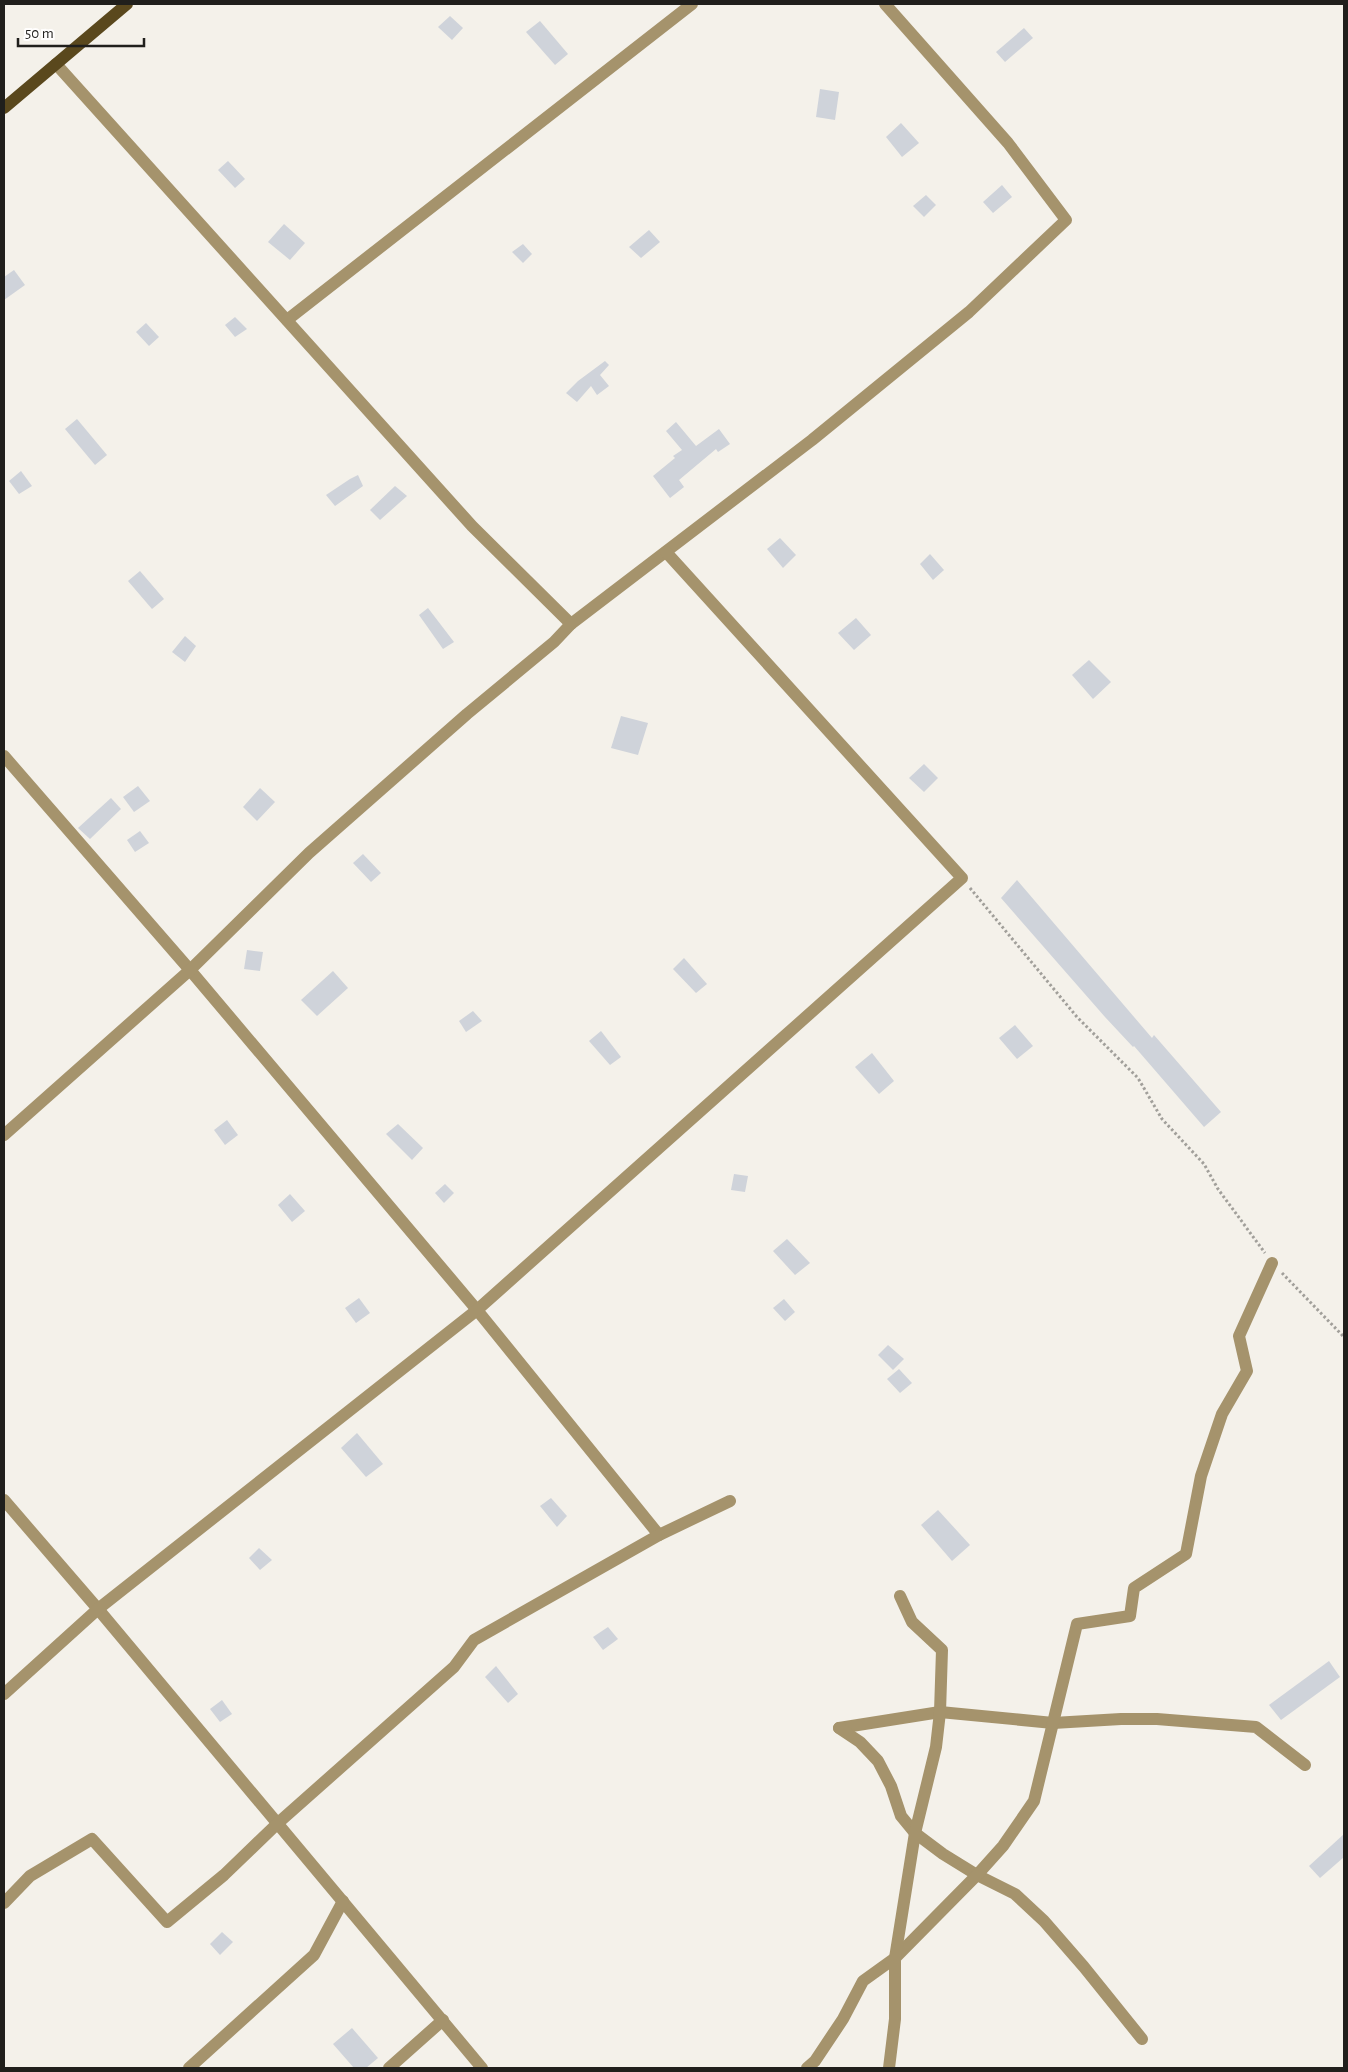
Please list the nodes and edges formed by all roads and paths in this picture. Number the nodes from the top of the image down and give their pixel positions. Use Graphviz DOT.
graph roads {
  1 [pos="127,4"];
  2 [pos="692,4"];
  3 [pos="885,4"];
  4 [pos="56,64"];
  5 [pos="4,108"];
  6 [pos="287,320"];
  7 [pos="666,552"];
  8 [pos="571,624"];
  9 [pos="4,756"];
  10 [pos="962,878"];
  11 [pos="190,970"];
  12 [pos="4,1135"];
  13 [pos="1272,1263"];
  14 [pos="477,1310"];
  15 [pos="1344,1337"];
  16 [pos="4,1500"];
  17 [pos="730,1501"];
  18 [pos="659,1535"];
  19 [pos="900,1596"];
  20 [pos="98,1609"];
  21 [pos="4,1694"];
  22 [pos="940,1712"];
  23 [pos="1054,1723"];
  24 [pos="1306,1765"];
  25 [pos="278,1823"];
  26 [pos="915,1833"];
  27 [pos="977,1875"];
  28 [pos="343,1901"];
  29 [pos="4,1903"];
  30 [pos="895,1958"];
  31 [pos="443,2020"];
  32 [pos="1142,2039"];
  33 [pos="189,2068"];
  34 [pos="389,2068"];
  35 [pos="482,2068"];
  36 [pos="807,2068"];
  37 [pos="889,2068"];
  1 -- 4 [label="main road"];
  2 -- 6 [label="street"];
  3 -- 7 [label="street"];
  4 -- 5 [label="main road"];
  4 -- 6 [label="street"];
  6 -- 8 [label="street"];
  7 -- 8 [label="street"];
  7 -- 10 [label="street"];
  8 -- 11 [label="street"];
  9 -- 11 [label="street"];
  10 -- 13 [label="path"];
  10 -- 14 [label="street"];
  11 -- 12 [label="street"];
  11 -- 14 [label="street"];
  13 -- 15 [label="path"];
  13 -- 23 [label="street"];
  14 -- 18 [label="street"];
  14 -- 20 [label="street"];
  16 -- 20 [label="street"];
  17 -- 18 [label="street"];
  18 -- 25 [label="street"];
  19 -- 22 [label="street"];
  20 -- 21 [label="street"];
  20 -- 25 [label="street"];
  22 -- 23 [label="street"];
  22 -- 26 [label="street"];
  22 -- 26 [label="street"];
  23 -- 24 [label="street"];
  23 -- 27 [label="street"];
  25 -- 28 [label="street"];
  25 -- 29 [label="street"];
  26 -- 27 [label="street"];
  26 -- 30 [label="street"];
  27 -- 30 [label="street"];
  27 -- 32 [label="street"];
  28 -- 31 [label="street"];
  28 -- 33 [label="street"];
  30 -- 36 [label="street"];
  30 -- 37 [label="street"];
  31 -- 34 [label="street"];
  31 -- 35 [label="street"];
}
